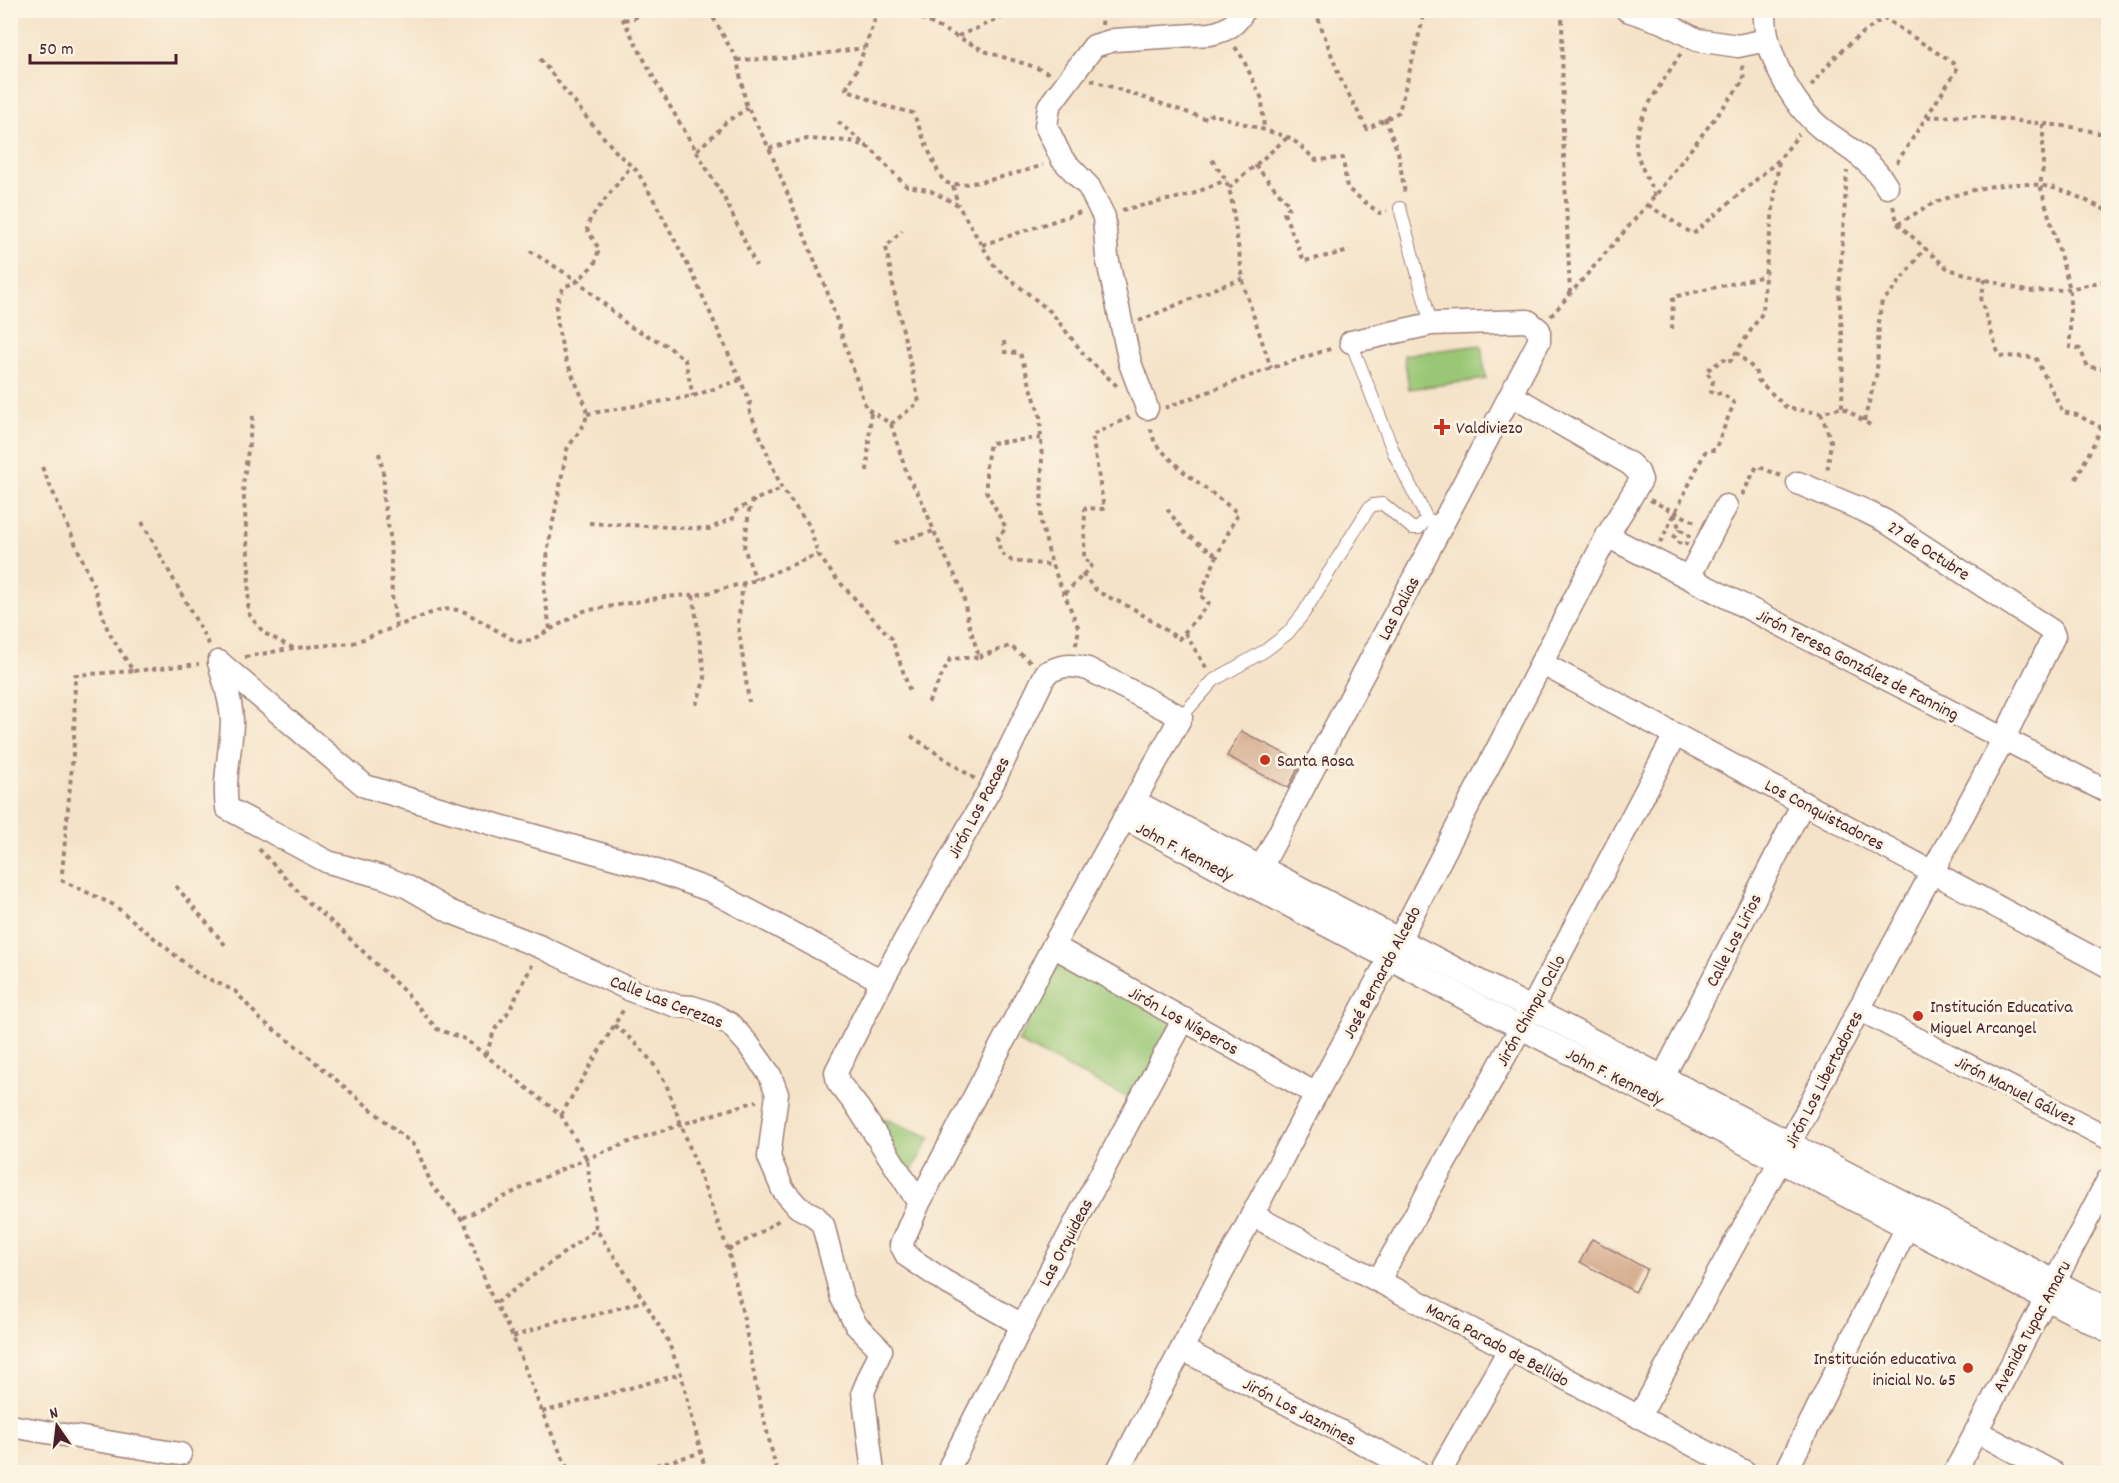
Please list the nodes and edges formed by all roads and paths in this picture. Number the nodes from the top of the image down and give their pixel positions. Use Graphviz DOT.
graph roads {
  1 [pos="618,10"];
  2 [pos="667,10"];
  3 [pos="709,10"];
  4 [pos="878,10"];
  5 [pos="905,10"];
  6 [pos="1020,10"];
  7 [pos="1244,10"];
  8 [pos="1315,10"];
  9 [pos="1422,10"];
  10 [pos="1562,10"];
  11 [pos="1628,10"];
  12 [pos="1765,10"];
  13 [pos="624,20"];
  14 [pos="1224,31"];
  15 [pos="957,36"];
  16 [pos="1691,36"];
  17 [pos="1767,40"];
  18 [pos="1738,46"];
  19 [pos="865,48"];
  20 [pos="540,59"];
  21 [pos="737,60"];
  22 [pos="1070,79"];
  23 [pos="748,108"];
  24 [pos="1805,111"];
  25 [pos="1926,117"];
  26 [pos="1385,118"];
  27 [pos="838,122"];
  28 [pos="2043,124"];
  29 [pos="1264,130"];
  30 [pos="2109,135"];
  31 [pos="1288,137"];
  32 [pos="1849,147"];
  33 [pos="769,148"];
  34 [pos="870,148"];
  35 [pos="697,150"];
  36 [pos="1062,159"];
  37 [pos="1212,160"];
  38 [pos="1779,160"];
  39 [pos="1255,165"];
  40 [pos="631,166"];
  41 [pos="1226,180"];
  42 [pos="1886,184"];
  43 [pos="2040,185"];
  44 [pos="953,186"];
  45 [pos="1229,188"];
  46 [pos="1655,196"];
  47 [pos="958,205"];
  48 [pos="1648,205"];
  49 [pos="1400,208"];
  50 [pos="2109,211"];
  51 [pos="1104,217"];
  52 [pos="902,230"];
  53 [pos="982,245"];
  54 [pos="1925,248"];
  55 [pos="530,251"];
  56 [pos="1350,251"];
  57 [pos="756,266"];
  58 [pos="1765,276"];
  59 [pos="1243,279"];
  60 [pos="1985,279"];
  61 [pos="2109,280"];
  62 [pos="578,281"];
  63 [pos="2070,289"];
  64 [pos="1570,294"];
  65 [pos="1431,324"];
  66 [pos="1122,329"];
  67 [pos="1672,329"];
  68 [pos="1539,330"];
  69 [pos="1004,341"];
  70 [pos="1351,342"];
  71 [pos="1736,352"];
  72 [pos="1271,368"];
  73 [pos="2109,369"];
  74 [pos="740,380"];
  75 [pos="1139,384"];
  76 [pos="1511,395"];
  77 [pos="693,396"];
  78 [pos="1842,407"];
  79 [pos="1147,408"];
  80 [pos="871,410"];
  81 [pos="1821,413"];
  82 [pos="587,414"];
  83 [pos="2109,415"];
  84 [pos="254,416"];
  85 [pos="1863,421"];
  86 [pos="891,424"];
  87 [pos="1870,424"];
  88 [pos="2103,429"];
  89 [pos="2109,431"];
  90 [pos="1041,438"];
  91 [pos="379,453"];
  92 [pos="42,467"];
  93 [pos="867,471"];
  94 [pos="2076,479"];
  95 [pos="1798,483"];
  96 [pos="782,489"];
  97 [pos="1823,493"];
  98 [pos="1644,497"];
  99 [pos="754,500"];
  100 [pos="1726,506"];
  101 [pos="1167,509"];
  102 [pos="1675,513"];
  103 [pos="142,522"];
  104 [pos="1434,522"];
  105 [pos="589,523"];
  106 [pos="1696,523"];
  107 [pos="1680,530"];
  108 [pos="934,531"];
  109 [pos="1607,536"];
  110 [pos="894,543"];
  111 [pos="818,554"];
  112 [pos="1217,556"];
  113 [pos="1653,559"];
  114 [pos="1052,565"];
  115 [pos="1082,574"];
  116 [pos="1689,578"];
  117 [pos="756,580"];
  118 [pos="743,583"];
  119 [pos="1065,594"];
  120 [pos="693,595"];
  121 [pos="396,626"];
  122 [pos="550,629"];
  123 [pos="2052,631"];
  124 [pos="1185,633"];
  125 [pos="294,648"];
  126 [pos="979,657"];
  127 [pos="219,662"];
  128 [pos="1541,663"];
  129 [pos="1072,664"];
  130 [pos="133,671"];
  131 [pos="1046,673"];
  132 [pos="1214,680"];
  133 [pos="910,692"];
  134 [pos="749,702"];
  135 [pos="696,705"];
  136 [pos="927,705"];
  137 [pos="1181,717"];
  138 [pos="1675,735"];
  139 [pos="911,736"];
  140 [pos="2004,738"];
  141 [pos="990,789"];
  142 [pos="2109,792"];
  143 [pos="1803,803"];
  144 [pos="1129,810"];
  145 [pos="257,847"];
  146 [pos="1933,872"];
  147 [pos="62,873"];
  148 [pos="1256,877"];
  149 [pos="60,880"];
  150 [pos="176,886"];
  151 [pos="226,946"];
  152 [pos="1053,946"];
  153 [pos="541,947"];
  154 [pos="1394,950"];
  155 [pos="2109,966"];
  156 [pos="882,981"];
  157 [pos="635,992"];
  158 [pos="1859,1009"];
  159 [pos="1526,1018"];
  160 [pos="1184,1019"];
  161 [pos="614,1025"];
  162 [pos="486,1055"];
  163 [pos="1663,1077"];
  164 [pos="777,1094"];
  165 [pos="1316,1094"];
  166 [pos="561,1115"];
  167 [pos="680,1125"];
  168 [pos="2109,1138"];
  169 [pos="1785,1152"];
  170 [pos="587,1159"];
  171 [pos="2109,1180"];
  172 [pos="919,1203"];
  173 [pos="798,1207"];
  174 [pos="1252,1215"];
  175 [pos="463,1218"];
  176 [pos="1907,1227"];
  177 [pos="596,1229"];
  178 [pos="728,1250"];
  179 [pos="1378,1281"];
  180 [pos="2050,1290"];
  181 [pos="644,1301"];
  182 [pos="496,1303"];
  183 [pos="2109,1309"];
  184 [pos="1022,1325"];
  185 [pos="2109,1331"];
  186 [pos="513,1337"];
  187 [pos="1182,1349"];
  188 [pos="1509,1350"];
  189 [pos="681,1374"];
  190 [pos="542,1412"];
  191 [pos="1639,1418"];
  192 [pos="10,1426"];
  193 [pos="1976,1431"];
  194 [pos="700,1453"];
  195 [pos="180,1454"];
  196 [pos="950,1469"];
  197 [pos="1957,1472"];
  198 [pos="569,1473"];
  199 [pos="630,1473"];
  200 [pos="706,1473"];
  201 [pos="777,1473"];
  202 [pos="873,1473"];
  203 [pos="1117,1473"];
  204 [pos="1418,1473"];
  205 [pos="1440,1473"];
  206 [pos="1745,1473"];
  207 [pos="1786,1473"];
  208 [pos="2052,1473"];
  1 -- 13 [label="path"];
  2 -- 13 [label="path"];
  3 -- 21 [label="path"];
  4 -- 19 [label="path"];
  5 -- 15 [label="path"];
  6 -- 15 [label="path"];
  7 -- 14 [label="street"];
  8 -- 26 [label="path"];
  9 -- 26 [label="path"];
  10 -- 64 [label="path"];
  11 -- 16 [label="street"];
  12 -- 17 [label="street"];
  13 -- 35 [label="path"];
  14 -- 22 [label="street"];
  14 -- 29 [label="path"];
  15 -- 22 [label="path"];
  16 -- 18 [label="street"];
  16 -- 46 [label="path"];
  17 -- 18 [label="street"];
  17 -- 24 [label="street"];
  18 -- 46 [label="path"];
  19 -- 21 [label="path"];
  19 -- 44 [label="path"];
  20 -- 40 [label="path"];
  21 -- 23 [label="path"];
  22 -- 29 [label="path"];
  22 -- 36 [label="street"];
  23 -- 33 [label="path"];
  23 -- 35 [label="path"];
  24 -- 25 [label="path"];
  24 -- 32 [label="street"];
  24 -- 38 [label="path"];
  25 -- 28 [label="path"];
  25 -- 42 [label="path"];
  26 -- 49 [label="path"];
  27 -- 34 [label="path"];
  28 -- 30 [label="path"];
  28 -- 43 [label="path"];
  29 -- 31 [label="path"];
  31 -- 39 [label="path"];
  31 -- 49 [label="path"];
  32 -- 42 [label="street"];
  32 -- 78 [label="path"];
  33 -- 34 [label="path"];
  33 -- 80 [label="path"];
  34 -- 47 [label="path"];
  35 -- 57 [label="path"];
  36 -- 44 [label="path"];
  36 -- 51 [label="street"];
  37 -- 41 [label="path"];
  38 -- 48 [label="path"];
  38 -- 58 [label="path"];
  39 -- 45 [label="path"];
  39 -- 56 [label="path"];
  40 -- 62 [label="path"];
  40 -- 74 [label="path"];
  41 -- 45 [label="path"];
  41 -- 51 [label="path"];
  43 -- 50 [label="path"];
  43 -- 54 [label="path"];
  43 -- 63 [label="path"];
  44 -- 47 [label="path"];
  45 -- 59 [label="path"];
  46 -- 48 [label="path"];
  47 -- 53 [label="path"];
  48 -- 64 [label="path"];
  49 -- 65 [label="lane"];
  51 -- 53 [label="path"];
  51 -- 66 [label="street"];
  52 -- 86 [label="path"];
  53 -- 75 [label="path"];
  54 -- 60 [label="path"];
  54 -- 85 [label="path"];
  55 -- 62 [label="path"];
  58 -- 67 [label="path"];
  58 -- 71 [label="path"];
  59 -- 66 [label="path"];
  59 -- 72 [label="path"];
  60 -- 63 [label="path"];
  60 -- 88 [label="path"];
  61 -- 63 [label="path"];
  62 -- 77 [label="path"];
  62 -- 82 [label="path"];
  63 -- 73 [label="path"];
  64 -- 68 [label="path"];
  65 -- 68 [label="street"];
  65 -- 70 [label="street"];
  66 -- 75 [label="street"];
  68 -- 76 [label="street, Las Dalias"];
  69 -- 90 [label="path"];
  70 -- 72 [label="path"];
  70 -- 104 [label="lane"];
  71 -- 81 [label="path"];
  71 -- 102 [label="path"];
  72 -- 79 [label="path"];
  74 -- 77 [label="path"];
  74 -- 96 [label="path"];
  75 -- 79 [label="street"];
  76 -- 104 [label="street, Las Dalias"];
  76 -- 109 [label="street, José Bernardo Alcedo"];
  77 -- 82 [label="path"];
  78 -- 81 [label="path"];
  78 -- 85 [label="path"];
  79 -- 112 [label="path"];
  79 -- 115 [label="path"];
  80 -- 86 [label="path"];
  80 -- 93 [label="path"];
  81 -- 97 [label="path"];
  82 -- 122 [label="path"];
  83 -- 88 [label="path"];
  84 -- 125 [label="path"];
  85 -- 87 [label="path"];
  86 -- 108 [label="path"];
  88 -- 89 [label="path"];
  88 -- 94 [label="path"];
  90 -- 114 [label="path"];
  90 -- 114 [label="path"];
  91 -- 121 [label="path"];
  92 -- 130 [label="path"];
  95 -- 97 [label="street, 27 de Octubre"];
  95 -- 100 [label="path"];
  96 -- 99 [label="path"];
  96 -- 111 [label="path"];
  97 -- 123 [label="street, 27 de Octubre"];
  98 -- 102 [label="path"];
  99 -- 105 [label="path"];
  99 -- 117 [label="path"];
  100 -- 116 [label="street"];
  101 -- 112 [label="path"];
  102 -- 106 [label="path"];
  102 -- 107 [label="path"];
  102 -- 113 [label="path"];
  103 -- 127 [label="path"];
  104 -- 132 [label="lane"];
  104 -- 148 [label="street, Las Dalias"];
  108 -- 110 [label="path"];
  108 -- 126 [label="path"];
  109 -- 113 [label="street, Jirón Teresa González de Fanning"];
  109 -- 128 [label="street, José Bernardo Alcedo"];
  111 -- 117 [label="path"];
  111 -- 133 [label="path"];
  112 -- 124 [label="path"];
  113 -- 116 [label="street, Jirón Teresa González de Fanning"];
  114 -- 119 [label="path"];
  115 -- 119 [label="path"];
  115 -- 124 [label="path"];
  116 -- 140 [label="street, Jirón Teresa González de Fanning"];
  117 -- 118 [label="path"];
  118 -- 120 [label="path"];
  118 -- 134 [label="path"];
  119 -- 129 [label="path"];
  120 -- 122 [label="path"];
  120 -- 135 [label="path"];
  121 -- 122 [label="path"];
  121 -- 125 [label="path"];
  123 -- 140 [label="street, Jirón Los Libertadores"];
  124 -- 132 [label="path"];
  125 -- 127 [label="path"];
  126 -- 131 [label="path"];
  126 -- 136 [label="path"];
  127 -- 130 [label="path"];
  127 -- 153 [label="street, Calle Las Cerezas"];
  127 -- 156 [label="street"];
  128 -- 138 [label="street, Los Conquistadores"];
  128 -- 154 [label="street, José Bernardo Alcedo"];
  129 -- 131 [label="street"];
  129 -- 137 [label="street"];
  130 -- 147 [label="path"];
  131 -- 141 [label="street, Jirón Los Pacaes"];
  132 -- 137 [label="lane"];
  137 -- 144 [label="street"];
  138 -- 143 [label="street, Los Conquistadores"];
  138 -- 159 [label="street, Jirón Chimpu Ocllo"];
  139 -- 141 [label="path"];
  140 -- 142 [label="street, Jirón Teresa González de Fanning"];
  140 -- 146 [label="street, Jirón Los Libertadores"];
  141 -- 156 [label="street, Jirón Los Pacaes"];
  143 -- 146 [label="street, Los Conquistadores"];
  143 -- 163 [label="street, Calle Los Lirios"];
  144 -- 148 [label="street, John F. Kennedy"];
  144 -- 152 [label="street"];
  145 -- 162 [label="path"];
  146 -- 155 [label="street, Los Conquistadores"];
  146 -- 158 [label="street, Jirón Los Libertadores"];
  148 -- 154 [label="street, John F. Kennedy"];
  149 -- 175 [label="path"];
  150 -- 151 [label="path"];
  152 -- 160 [label="street, Jirón Los Nísperos"];
  152 -- 172 [label="street"];
  153 -- 157 [label="street, Calle Las Cerezas"];
  153 -- 162 [label="path"];
  154 -- 159 [label="street, John F. Kennedy"];
  154 -- 165 [label="street, José Bernardo Alcedo"];
  156 -- 172 [label="street, Jirón Los Pacaes"];
  157 -- 161 [label="path"];
  157 -- 164 [label="street, Calle Las Cerezas"];
  158 -- 168 [label="street, Jirón Manuel Gálvez"];
  158 -- 169 [label="street, Jirón Los Libertadores"];
  159 -- 163 [label="street, John F. Kennedy"];
  159 -- 169 [label="street, John F. Kennedy"];
  159 -- 179 [label="street, Jirón Chimpu Ocllo"];
  160 -- 165 [label="street, Jirón Los Nísperos"];
  160 -- 184 [label="street, Las Orquideas"];
  161 -- 166 [label="path"];
  161 -- 167 [label="path"];
  162 -- 166 [label="path"];
  163 -- 169 [label="street, John F. Kennedy"];
  164 -- 167 [label="path"];
  164 -- 173 [label="street"];
  165 -- 174 [label="street, José Bernardo Alcedo"];
  166 -- 170 [label="path"];
  167 -- 170 [label="path"];
  167 -- 178 [label="path"];
  169 -- 176 [label="street, John F. Kennedy"];
  169 -- 180 [label="street, John F. Kennedy"];
  169 -- 191 [label="street, Jirón Los Libertadores"];
  170 -- 175 [label="path"];
  170 -- 177 [label="path"];
  171 -- 180 [label="street, Avenida Tupac Amaru"];
  172 -- 184 [label="street"];
  173 -- 178 [label="path"];
  173 -- 202 [label="street"];
  174 -- 179 [label="street, María Parado de Bellido"];
  174 -- 187 [label="street, José Bernardo Alcedo"];
  175 -- 182 [label="path"];
  176 -- 180 [label="street, John F. Kennedy"];
  176 -- 207 [label="street"];
  177 -- 181 [label="path"];
  177 -- 182 [label="path"];
  178 -- 201 [label="path"];
  179 -- 188 [label="street, María Parado de Bellido"];
  180 -- 183 [label="street, John F. Kennedy"];
  180 -- 185 [label="street, John F. Kennedy"];
  180 -- 193 [label="street, Avenida Tupac Amaru"];
  181 -- 186 [label="path"];
  181 -- 189 [label="path"];
  182 -- 186 [label="path"];
  184 -- 196 [label="street, Las Orquideas"];
  186 -- 190 [label="path"];
  187 -- 203 [label="street, José Bernardo Alcedo"];
  187 -- 204 [label="street, Jirón Los Jazmines"];
  188 -- 191 [label="street, María Parado de Bellido"];
  188 -- 205 [label="street"];
  189 -- 190 [label="path"];
  189 -- 194 [label="path"];
  190 -- 198 [label="path"];
  191 -- 206 [label="street, María Parado de Bellido"];
  192 -- 195 [label="street"];
  193 -- 197 [label="street, Avenida Tupac Amaru"];
  193 -- 208 [label="street"];
  194 -- 199 [label="path"];
  194 -- 200 [label="path"];
}
